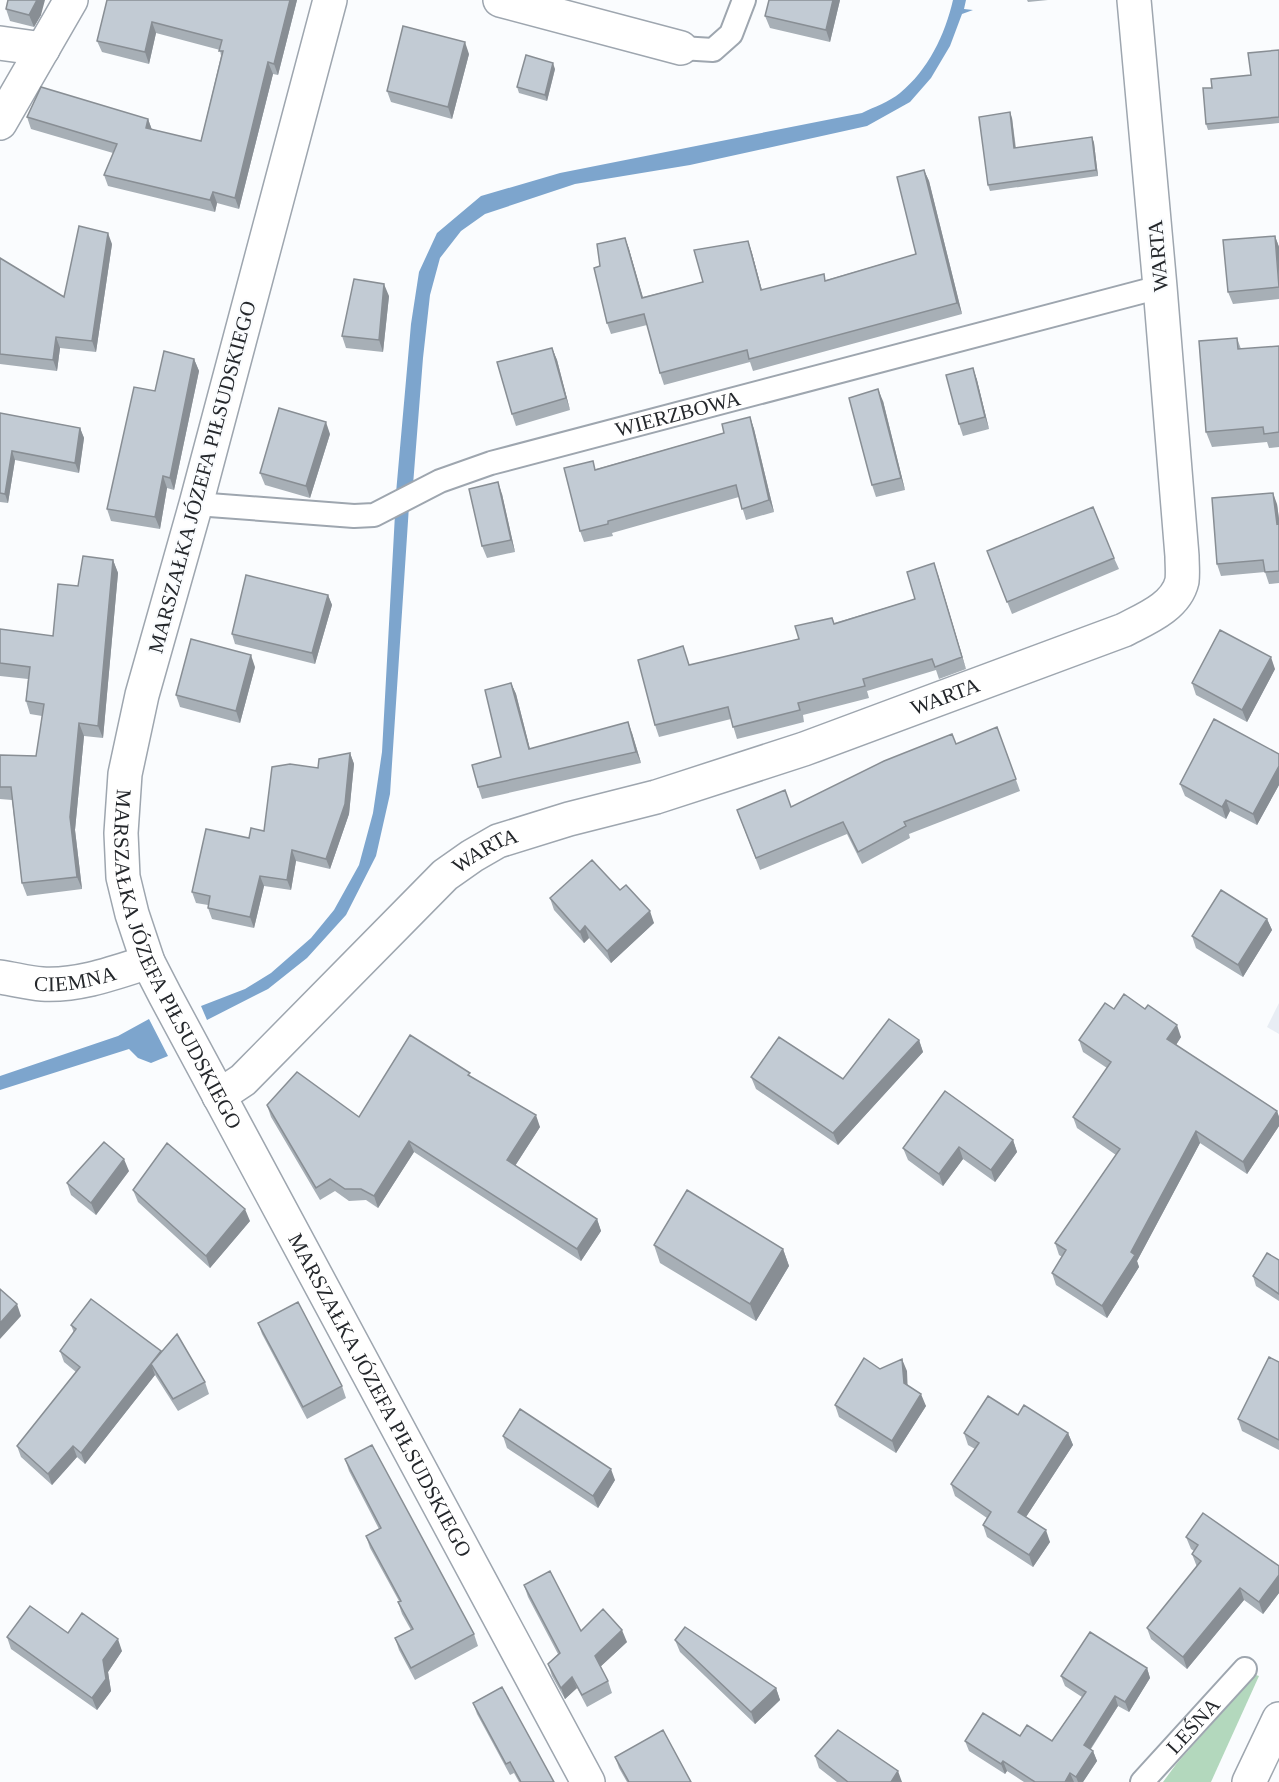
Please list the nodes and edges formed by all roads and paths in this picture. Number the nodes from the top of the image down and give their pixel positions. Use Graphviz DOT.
graph roads {
  1 [pos="71,0"];
  2 [pos="330,0"];
  3 [pos="500,0"];
  4 [pos="744,0"];
  5 [pos="1134,0"];
  6 [pos="0,43"];
  7 [pos="681,48"];
  8 [pos="43,50"];
  9 [pos="0,123"];
  10 [pos="1160,287"];
  11 [pos="196,504"];
  12 [pos="148,962"];
  13 [pos="0,977"];
  14 [pos="219,1096"];
  15 [pos="1245,1669"];
  16 [pos="1279,1719"];
  17 [pos="588,1782"];
  18 [pos="1142,1782"];
  19 [pos="1249,1782"];
  1 -- 8 [label="street"];
  2 -- 11 [label="street, MARSZAŁKA JÓZEFA PIŁSUDSKIEGO"];
  3 -- 7 [label="street"];
  4 -- 7 [label="lane"];
  5 -- 10 [label="street, WARTA"];
  6 -- 8 [label="street"];
  8 -- 9 [label="street"];
  10 -- 11 [label="lane, WIERZBOWA"];
  10 -- 14 [label="street, WARTA"];
  11 -- 12 [label="street, MARSZAŁKA JÓZEFA PIŁSUDSKIEGO"];
  12 -- 13 [label="street, CIEMNA"];
  12 -- 14 [label="street, MARSZAŁKA JÓZEFA PIŁSUDSKIEGO"];
  14 -- 17 [label="street, MARSZAŁKA JÓZEFA PIŁSUDSKIEGO"];
  15 -- 18 [label="lane, LEŚNA"];
  16 -- 19 [label="street"];
}
